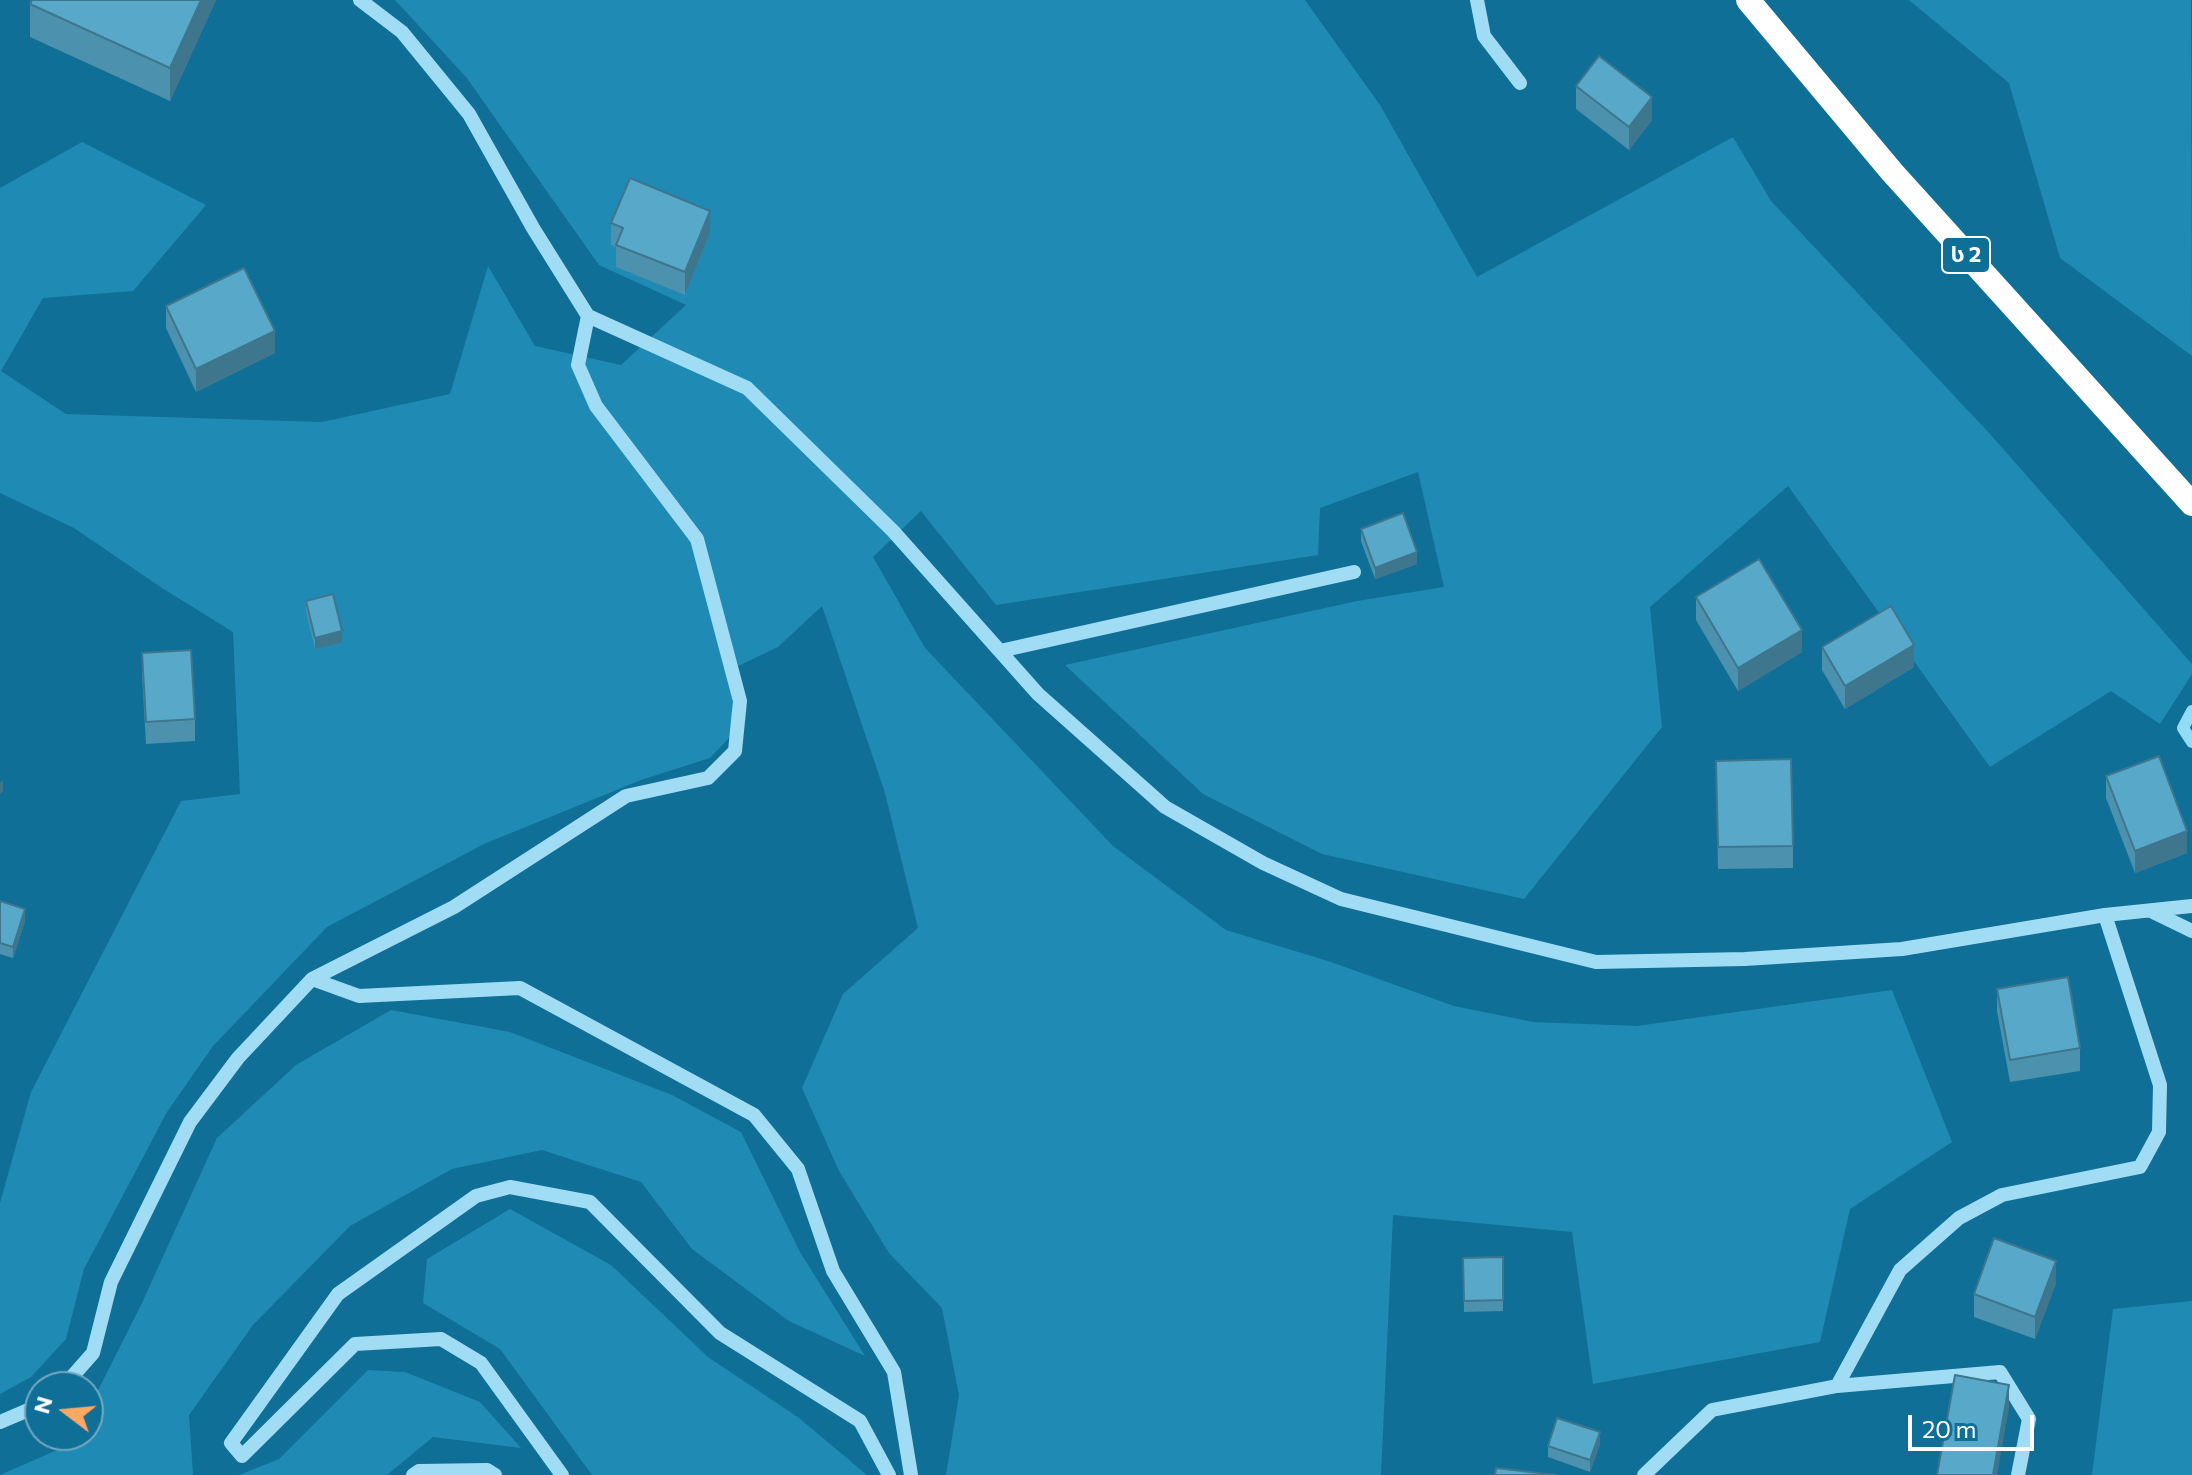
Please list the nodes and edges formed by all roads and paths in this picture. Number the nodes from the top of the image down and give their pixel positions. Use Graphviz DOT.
graph roads {
  1 [pos="360,0"];
  2 [pos="1477,0"];
  3 [pos="1748,0"];
  4 [pos="1520,83"];
  5 [pos="588,316"];
  6 [pos="2192,504"];
  7 [pos="1354,572"];
  8 [pos="1000,651"];
  9 [pos="2192,906"];
  10 [pos="2153,912"];
  11 [pos="2105,915"];
  12 [pos="2192,931"];
  13 [pos="312,979"];
  14 [pos="77,1371"];
  15 [pos="1837,1386"];
  16 [pos="24,1412"];
  17 [pos="0,1422"];
  18 [pos="413,1475"];
  19 [pos="495,1475"];
  20 [pos="562,1475"];
  21 [pos="889,1475"];
  22 [pos="911,1475"];
  23 [pos="1644,1475"];
  24 [pos="2018,1475"];
  1 -- 5 [label="street"];
  2 -- 4 [label="street"];
  3 -- 6 [label="highway, ს 2"];
  5 -- 8 [label="street"];
  5 -- 13 [label="street"];
  7 -- 8 [label="street"];
  8 -- 11 [label="street"];
  9 -- 10 [label="street"];
  10 -- 11 [label="street"];
  10 -- 12 [label="street"];
  11 -- 15 [label="street"];
  13 -- 14 [label="street"];
  13 -- 22 [label="street"];
  15 -- 23 [label="street"];
  15 -- 24 [label="street"];
  16 -- 17 [label="street"];
  18 -- 19 [label="street"];
  20 -- 21 [label="street"];
}
